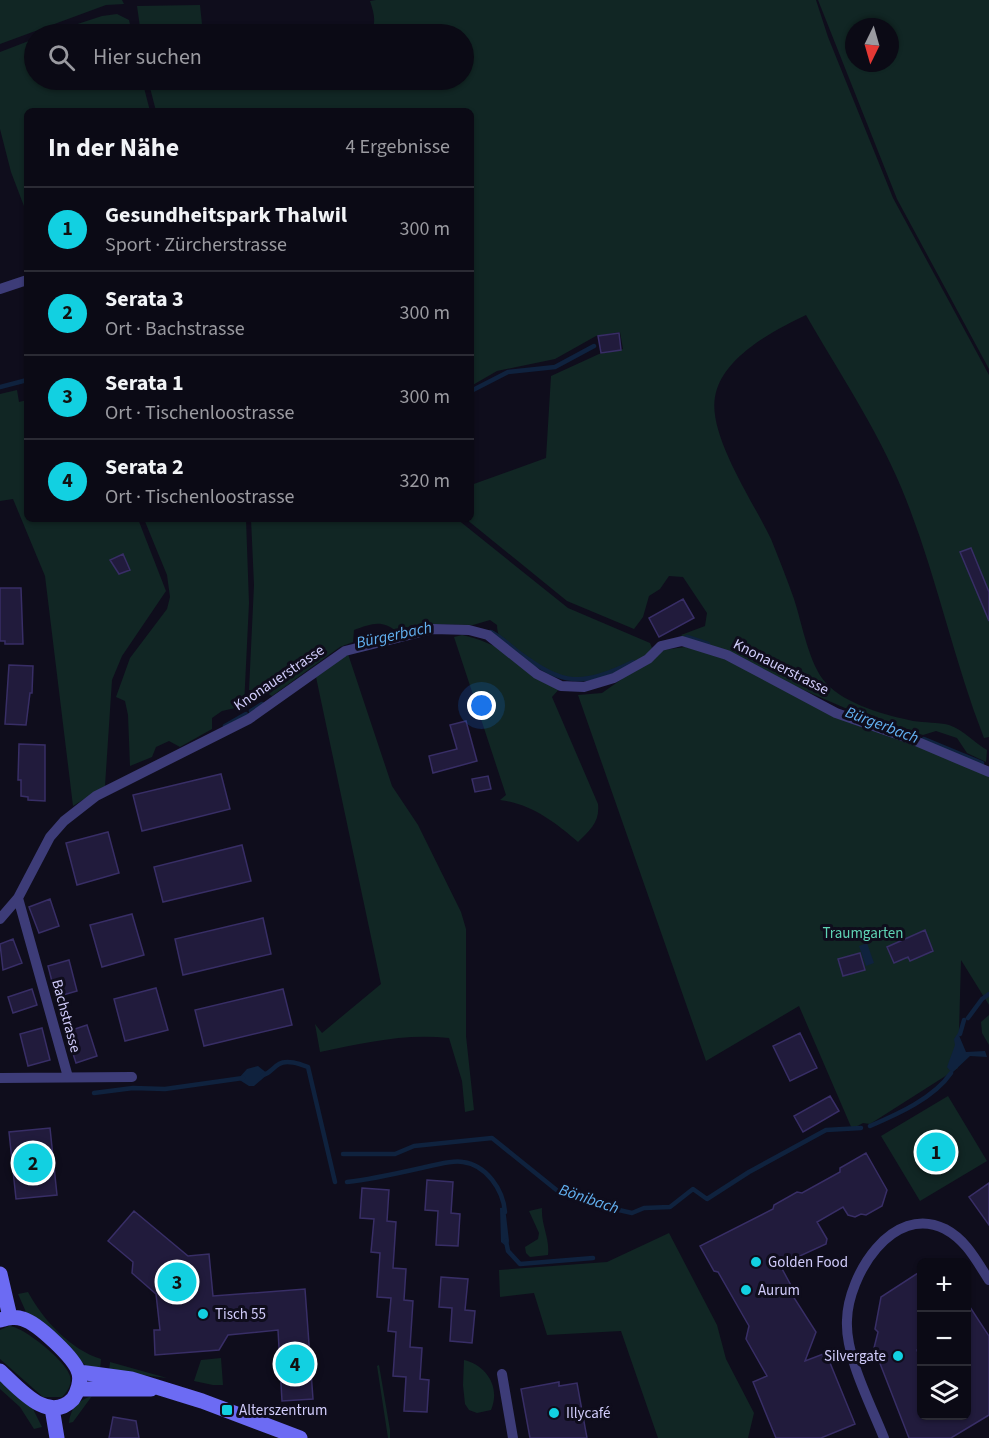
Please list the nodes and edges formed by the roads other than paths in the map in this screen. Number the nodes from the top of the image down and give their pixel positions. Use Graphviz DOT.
graph roads {
  1 [pos="24,281"];
  2 [pos="0,289"];
  3 [pos="989,772"];
  4 [pos="18,898"];
  5 [pos="0,919"];
  6 [pos="68,1077"];
  7 [pos="132,1077"];
  8 [pos="0,1078"];
  9 [pos="0,1274"];
  10 [pos="989,1280"];
  11 [pos="5,1319"];
  12 [pos="0,1371"];
  13 [pos="79,1372"];
  14 [pos="502,1374"];
  15 [pos="154,1388"];
  16 [pos="78,1389"];
  17 [pos="52,1408"];
  18 [pos="57,1438"];
  19 [pos="300,1438"];
  20 [pos="513,1438"];
  21 [pos="884,1438"];
  1 -- 2 [label="street"];
  3 -- 4 [label="street, Knonauerstrasse"];
  4 -- 5 [label="street, Knonauerstrasse"];
  4 -- 6 [label="street, Bachstrasse"];
  6 -- 7 [label="street"];
  6 -- 8 [label="street"];
  9 -- 11 [label="main road"];
  10 -- 21 [label="street"];
  11 -- 13 [label="main road"];
  12 -- 17 [label="main road"];
  13 -- 15 [label="main road"];
  13 -- 16 [label="main road"];
  14 -- 20 [label="street"];
  15 -- 16 [label="main road"];
  15 -- 19 [label="main road"];
  16 -- 17 [label="main road"];
  17 -- 18 [label="main road"];
}
